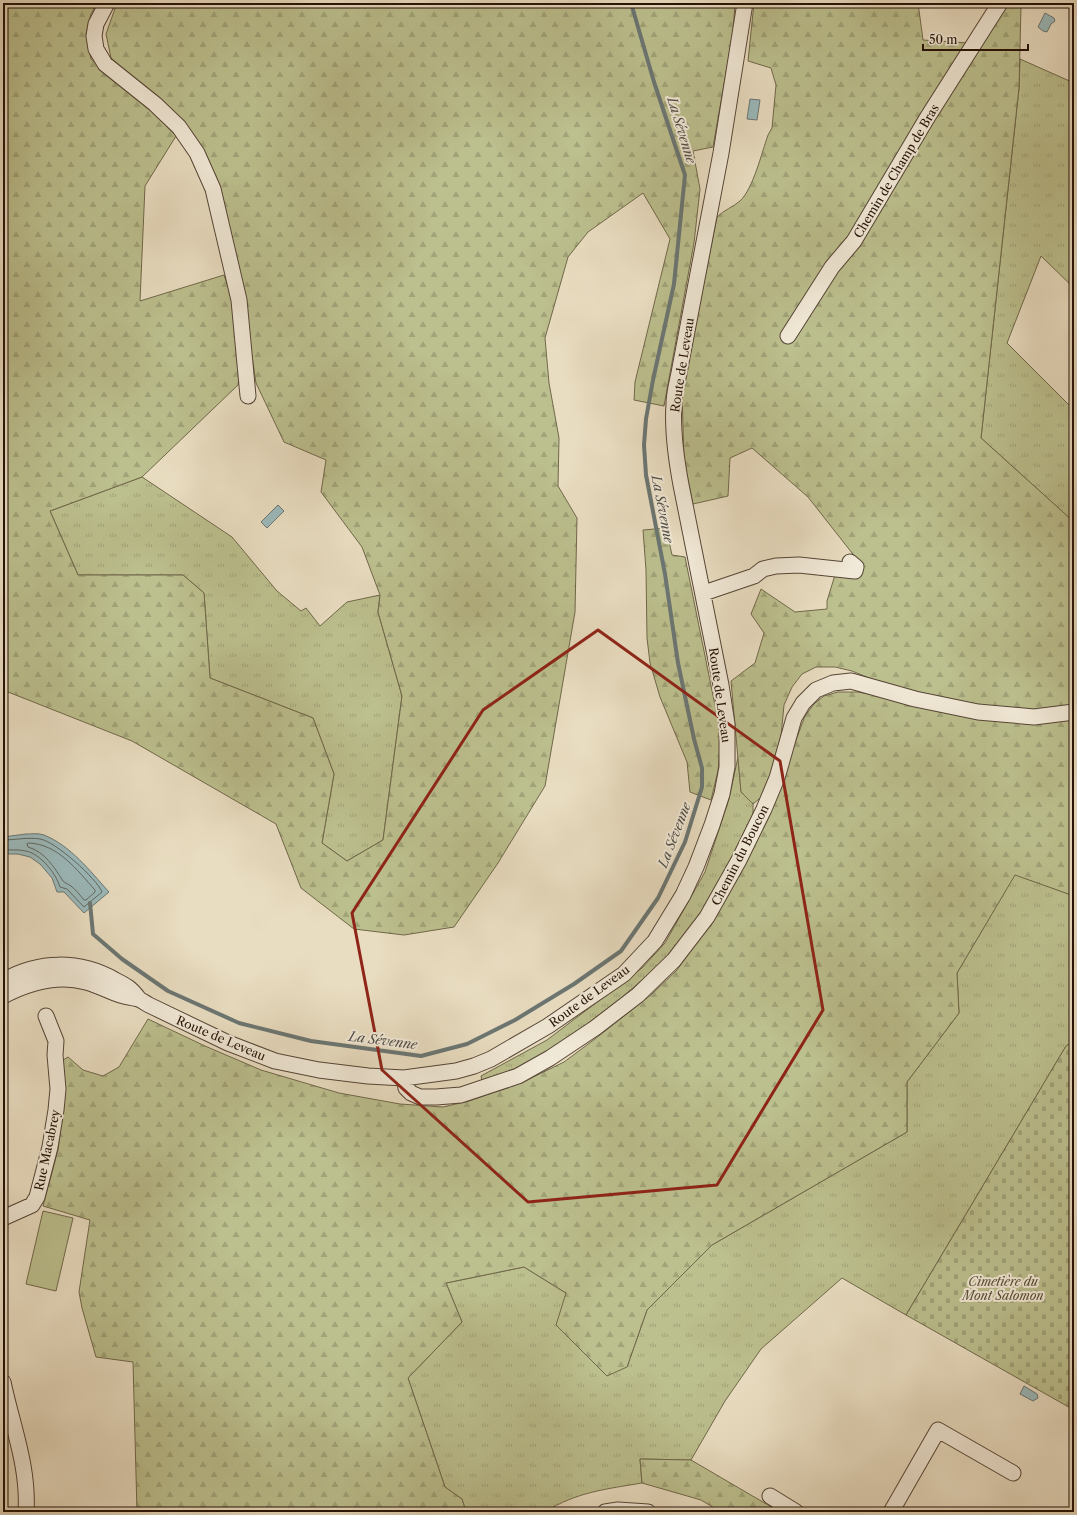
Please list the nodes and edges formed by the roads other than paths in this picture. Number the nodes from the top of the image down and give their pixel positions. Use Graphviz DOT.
graph roads {
  1 [pos="107,3"];
  2 [pos="745,3"];
  3 [pos="1000,3"];
  4 [pos="788,336"];
  5 [pos="248,396"];
  6 [pos="850,562"];
  7 [pos="704,593"];
  8 [pos="1074,712"];
  9 [pos="3,981"];
  10 [pos="3,996"];
  11 [pos="144,1002"];
  12 [pos="46,1016"];
  13 [pos="404,1078"];
  14 [pos="3,1218"];
  15 [pos="3,1382"];
  16 [pos="1013,1474"];
  17 [pos="770,1496"];
  18 [pos="26,1512"];
  19 [pos="605,1512"];
  20 [pos="648,1512"];
  21 [pos="796,1512"];
  22 [pos="891,1512"];
  1 -- 5 [label="street"];
  2 -- 7 [label="street, Route de Leveau"];
  3 -- 4 [label="street, Chemin de Champ de Bras"];
  6 -- 7 [label="street"];
  7 -- 13 [label="street, Route de Leveau"];
  8 -- 13 [label="street, Chemin du Boucon"];
  9 -- 11 [label="street"];
  10 -- 11 [label="street"];
  11 -- 13 [label="street, Route de Leveau"];
  12 -- 14 [label="street, Rue Macabrey"];
  15 -- 18 [label="street"];
  16 -- 22 [label="street"];
  17 -- 21 [label="street"];
  19 -- 20 [label="street"];
}
